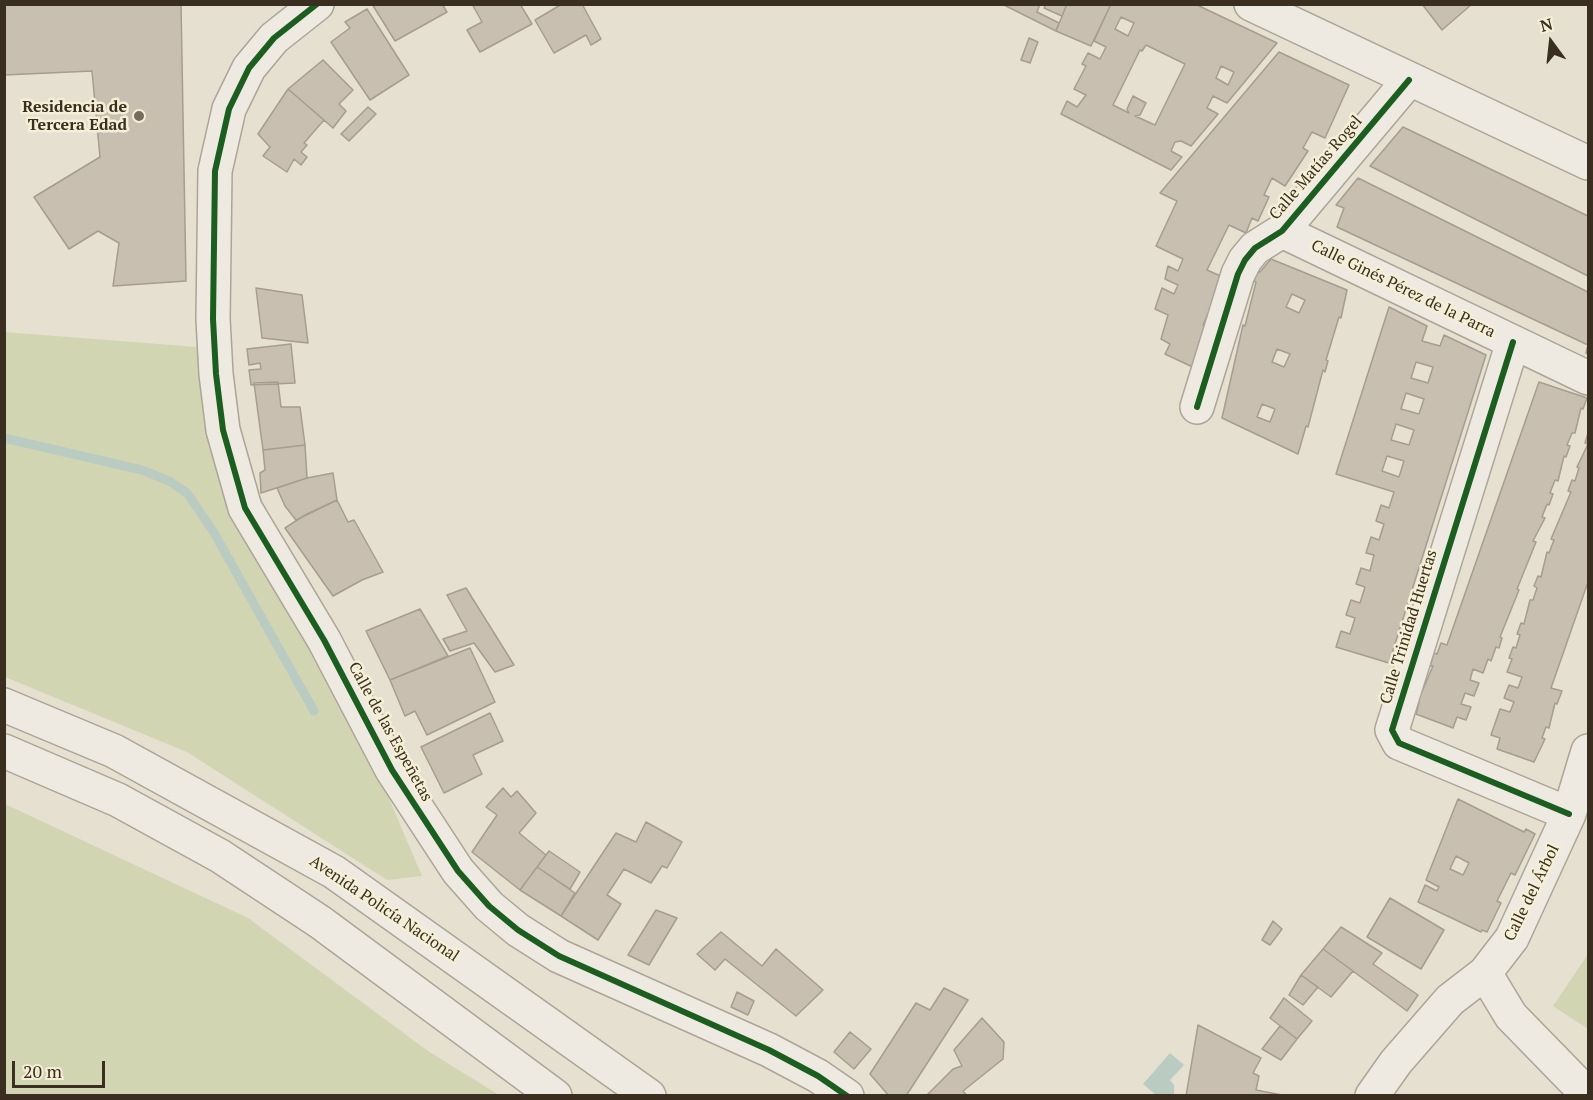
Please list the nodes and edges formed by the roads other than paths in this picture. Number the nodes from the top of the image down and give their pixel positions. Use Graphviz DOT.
graph roads {
  1 [pos="317,4"];
  2 [pos="1251,4"];
  3 [pos="1409,80"];
  4 [pos="1588,163"];
  5 [pos="1282,231"];
  6 [pos="1513,342"];
  7 [pos="1588,378"];
  8 [pos="1197,407"];
  9 [pos="4,705"];
  10 [pos="4,751"];
  11 [pos="1588,751"];
  12 [pos="1569,814"];
  13 [pos="1485,973"];
  14 [pos="555,1095"];
  15 [pos="649,1095"];
  16 [pos="847,1095"];
  17 [pos="1372,1095"];
  18 [pos="1588,1095"];
  1 -- 16 [label="street, Calle de las Espeñetas"];
  2 -- 3 [label="street"];
  3 -- 4 [label="street"];
  3 -- 5 [label="street, Calle Matías Rogel"];
  5 -- 6 [label="street, Calle Ginés Pérez de la Parra"];
  5 -- 8 [label="street, Calle Matías Rogel"];
  6 -- 7 [label="street, Calle Ginés Pérez de la Parra"];
  6 -- 12 [label="street, Calle Trinidad Huertas"];
  9 -- 15 [label="street, Avenida Policía Nacional"];
  10 -- 14 [label="street"];
  11 -- 12 [label="street, Calle del Árbol"];
  12 -- 13 [label="street, Calle del Árbol"];
  13 -- 17 [label="street, Calle del Árbol"];
  13 -- 18 [label="street"];
}
